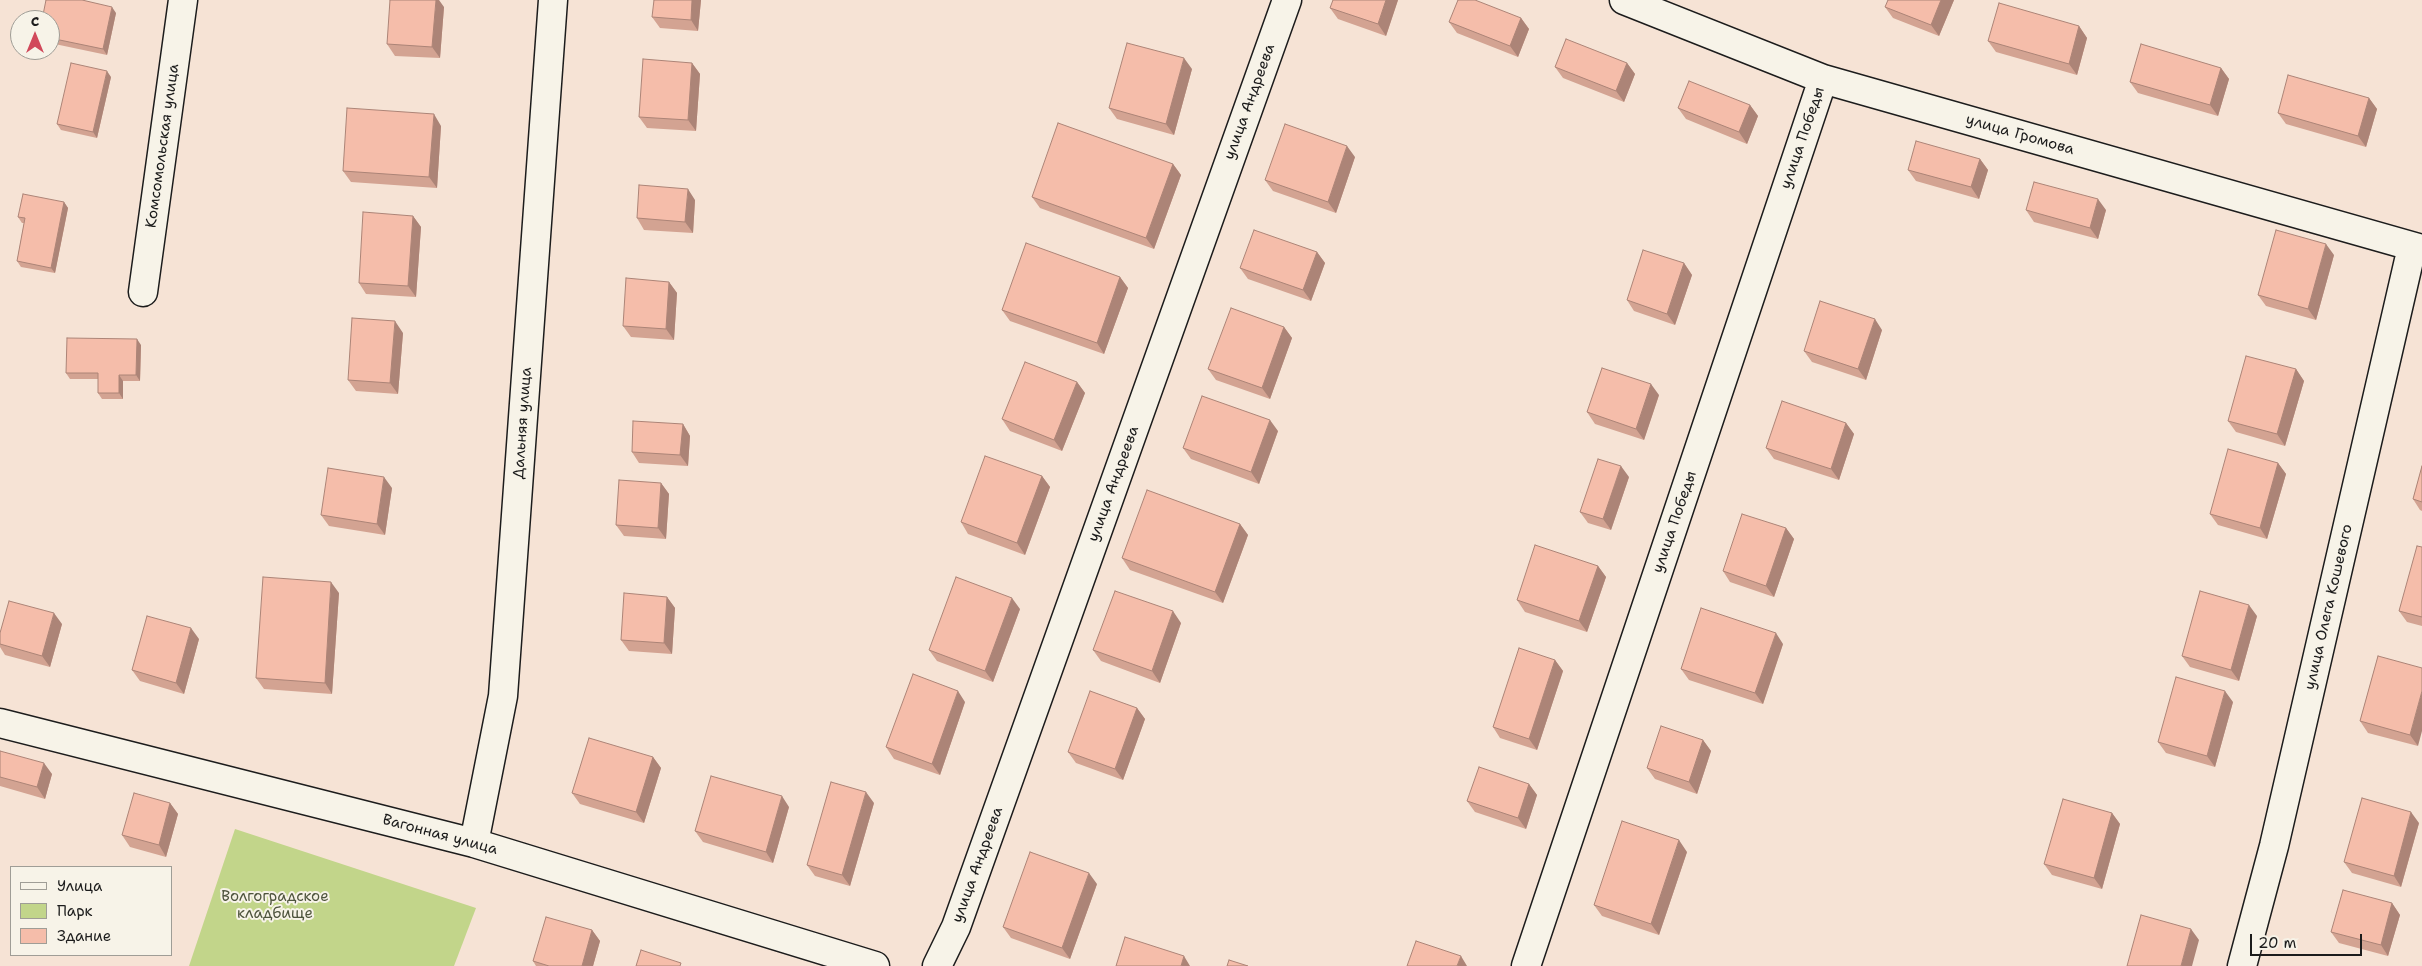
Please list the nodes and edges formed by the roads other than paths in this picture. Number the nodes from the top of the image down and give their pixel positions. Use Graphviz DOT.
graph roads {
  1 [pos="183,0"];
  2 [pos="553,0"];
  3 [pos="1287,0"];
  4 [pos="1624,0"];
  5 [pos="1823,79"];
  6 [pos="2417,248"];
  7 [pos="143,292"];
  8 [pos="0,723"];
  9 [pos="474,843"];
  10 [pos="875,966"];
  11 [pos="937,966"];
  12 [pos="1526,966"];
  13 [pos="2242,966"];
  1 -- 7 [label="street, Комсомольская улица"];
  2 -- 9 [label="street, Дальняя улица"];
  3 -- 11 [label="street, улица Андреева"];
  4 -- 5 [label="street, улица Громова"];
  5 -- 6 [label="street, улица Громова"];
  5 -- 12 [label="street, улица Победы"];
  6 -- 13 [label="street, улица Олега Кошевого"];
  8 -- 9 [label="street, Вагонная улица"];
  9 -- 10 [label="street, Вагонная улица"];
}
